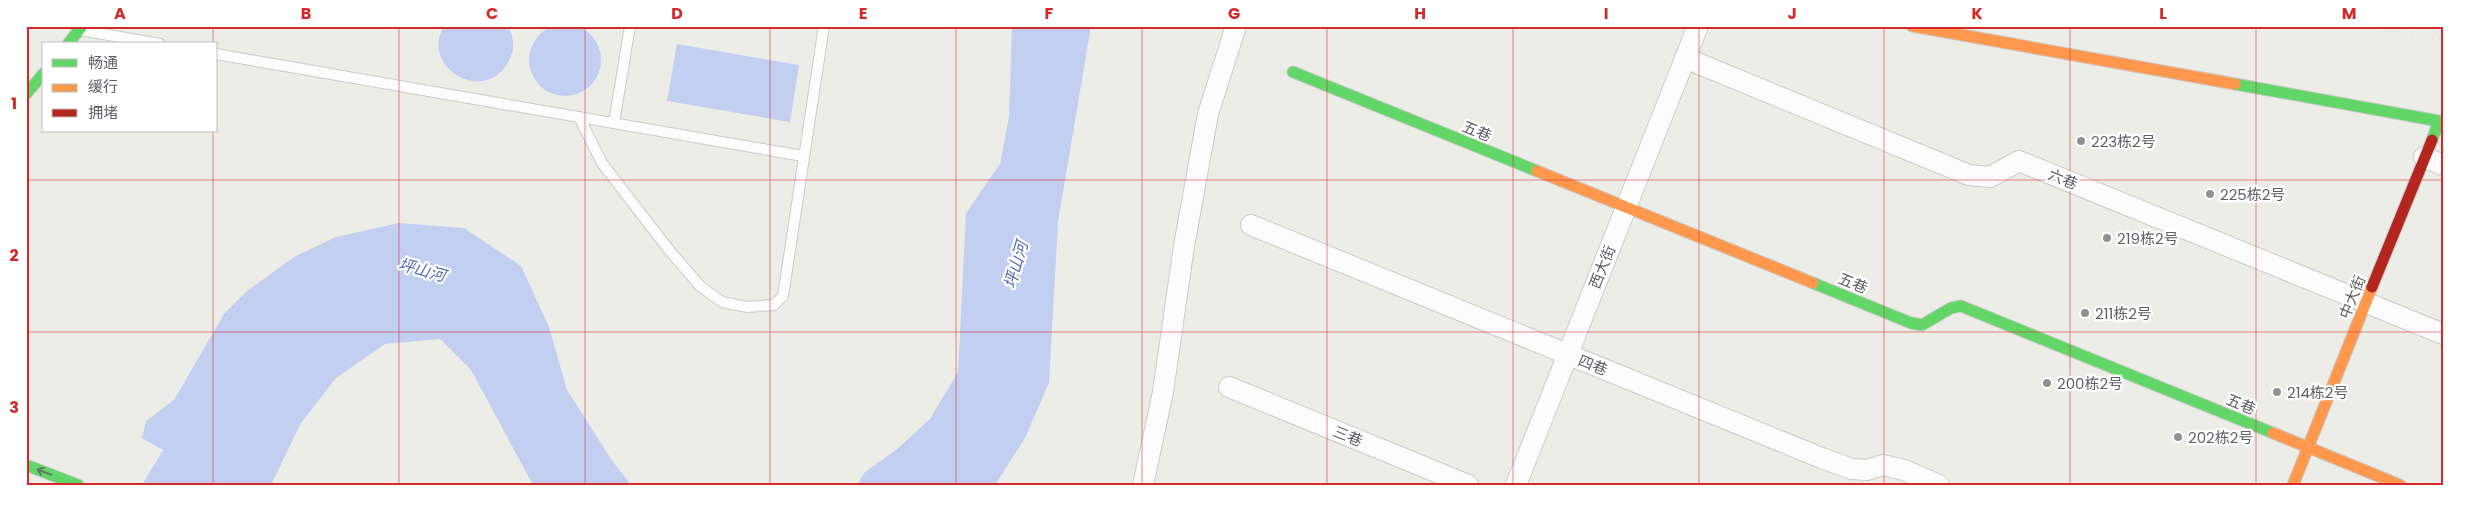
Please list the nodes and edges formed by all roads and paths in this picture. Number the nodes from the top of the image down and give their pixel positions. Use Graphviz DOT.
graph roads {
  1 [pos="630,26"];
  2 [pos="824,26"];
  3 [pos="1236,26"];
  4 [pos="1698,26"];
  5 [pos="1912,26"];
  6 [pos="81,28"];
  7 [pos="70,42"];
  8 [pos="150,42"];
  9 [pos="1687,53"];
  10 [pos="218,54"];
  11 [pos="1293,72"];
  12 [pos="42,75"];
  13 [pos="26,94"];
  14 [pos="579,117"];
  15 [pos="614,123"];
  16 [pos="803,156"];
  17 [pos="2424,157"];
  18 [pos="2443,165"];
  19 [pos="1626,207"];
  20 [pos="1251,225"];
  21 [pos="2366,302"];
  22 [pos="2443,334"];
  23 [pos="1568,355"];
  24 [pos="1229,387"];
  25 [pos="2308,447"];
  26 [pos="26,465"];
  27 [pos="78,485"];
  28 [pos="1143,485"];
  29 [pos="1468,485"];
  30 [pos="1516,485"];
  31 [pos="1939,485"];
  32 [pos="2293,485"];
  33 [pos="2400,485"];
  1 -- 15 [label="lane"];
  2 -- 16 [label="lane"];
  3 -- 28 [label="street"];
  4 -- 9 [label="street, 西大街"];
  5 -- 17 [label="street, 中大街"];
  6 -- 7 [label="street"];
  6 -- 8 [label="lane"];
  9 -- 19 [label="street, 西大街"];
  9 -- 21 [label="street, 六巷"];
  10 -- 14 [label="lane"];
  11 -- 19 [label="street, 五巷"];
  12 -- 13 [label="street"];
  14 -- 15 [label="lane"];
  14 -- 16 [label="lane"];
  15 -- 16 [label="lane"];
  17 -- 18 [label="street"];
  17 -- 21 [label="street, 中大街"];
  19 -- 23 [label="street, 西大街"];
  19 -- 25 [label="street, 五巷"];
  20 -- 23 [label="street, 四巷"];
  21 -- 22 [label="street, 六巷"];
  21 -- 25 [label="street, 中大街"];
  23 -- 30 [label="street, 西大街"];
  23 -- 31 [label="street, 四巷"];
  24 -- 29 [label="street, 三巷"];
  25 -- 32 [label="street, 中大街"];
  25 -- 33 [label="street, 五巷"];
  27 -- 26 [label="street, one-way"];
}
